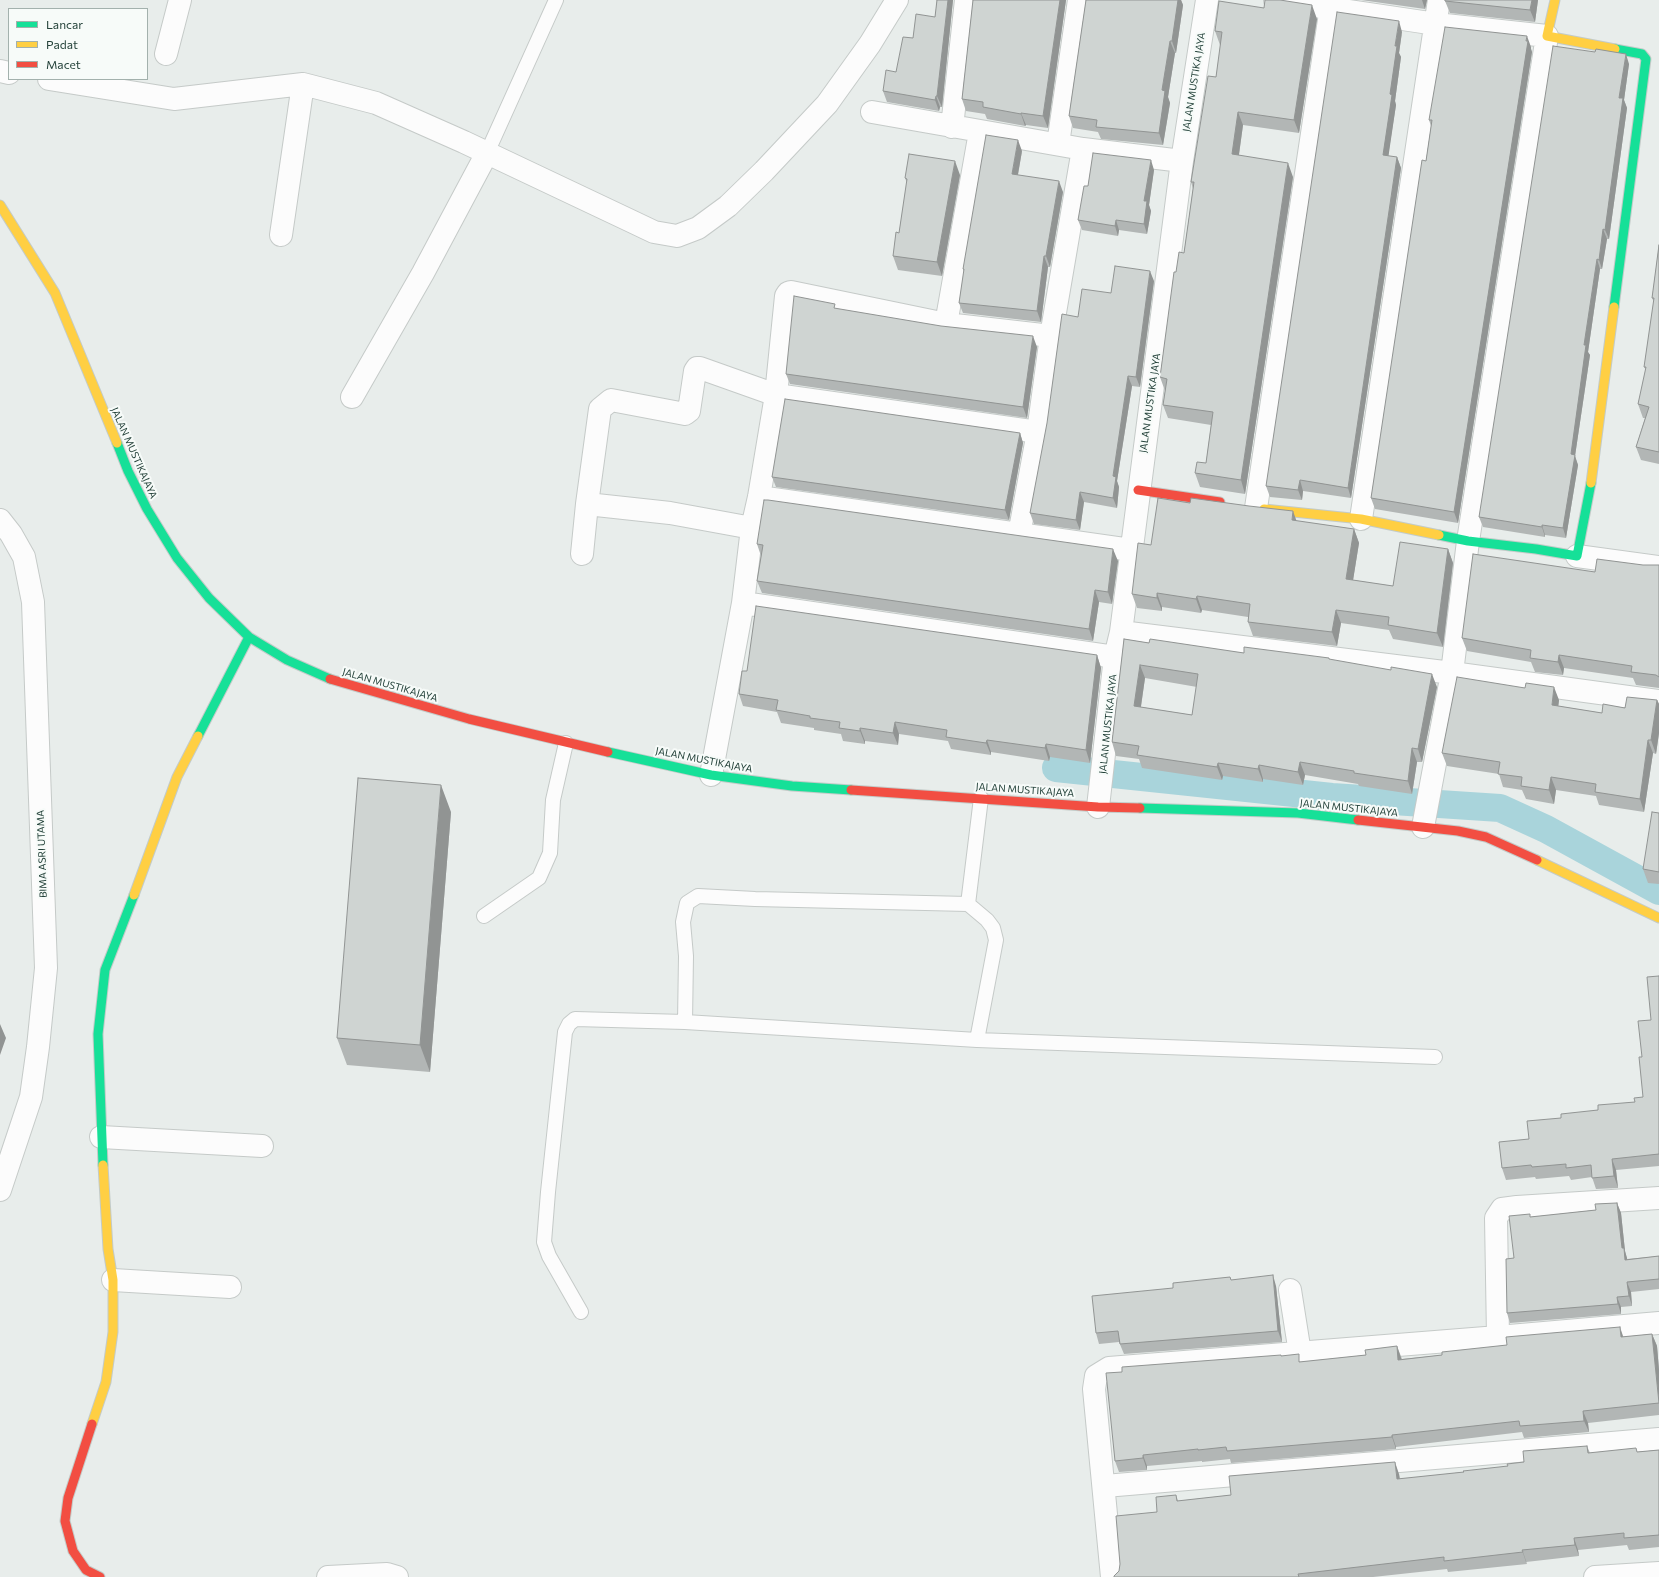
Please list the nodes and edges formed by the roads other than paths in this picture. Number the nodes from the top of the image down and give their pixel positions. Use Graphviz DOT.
graph roads {
  1 [pos="180,0"];
  2 [pos="556,0"];
  3 [pos="897,0"];
  4 [pos="966,0"];
  5 [pos="1079,0"];
  6 [pos="1207,0"];
  7 [pos="1275,0"];
  8 [pos="1439,0"];
  9 [pos="1554,0"];
  10 [pos="1331,4"];
  11 [pos="1436,24"];
  12 [pos="1547,36"];
  13 [pos="166,54"];
  14 [pos="55,80"];
  15 [pos="303,84"];
  16 [pos="872,112"];
  17 [pos="952,127"];
  18 [pos="980,132"];
  19 [pos="1058,144"];
  20 [pos="1083,149"];
  21 [pos="487,153"];
  22 [pos="1182,161"];
  23 [pos="0,205"];
  24 [pos="281,235"];
  25 [pos="946,324"];
  26 [pos="1051,336"];
  27 [pos="776,395"];
  28 [pos="352,397"];
  29 [pos="1038,432"];
  30 [pos="1138,490"];
  31 [pos="759,497"];
  32 [pos="587,504"];
  33 [pos="1232,504"];
  34 [pos="1252,507"];
  35 [pos="1361,519"];
  36 [pos="0,520"];
  37 [pos="752,528"];
  38 [pos="1019,535"];
  39 [pos="1468,541"];
  40 [pos="1131,550"];
  41 [pos="582,554"];
  42 [pos="1577,556"];
  43 [pos="1659,567"];
  44 [pos="743,604"];
  45 [pos="1121,632"];
  46 [pos="249,636"];
  47 [pos="1115,657"];
  48 [pos="1452,673"];
  49 [pos="1659,701"];
  50 [pos="566,743"];
  51 [pos="711,775"];
  52 [pos="981,798"];
  53 [pos="1098,807"];
  54 [pos="1423,827"];
  55 [pos="968,904"];
  56 [pos="484,916"];
  57 [pos="1659,918"];
  58 [pos="685,1022"];
  59 [pos="977,1040"];
  60 [pos="1435,1057"];
  61 [pos="101,1137"];
  62 [pos="262,1146"];
  63 [pos="0,1190"];
  64 [pos="1659,1198"];
  65 [pos="113,1280"];
  66 [pos="230,1287"];
  67 [pos="1290,1290"];
  68 [pos="581,1312"];
  69 [pos="1659,1323"];
  70 [pos="1498,1338"];
  71 [pos="1300,1353"];
  72 [pos="1659,1439"];
  73 [pos="1104,1486"];
  74 [pos="1659,1573"];
  75 [pos="100,1577"];
  76 [pos="328,1577"];
  77 [pos="397,1577"];
  78 [pos="1112,1577"];
  79 [pos="1595,1577"];
  1 -- 13 [label="street"];
  2 -- 21 [label="lane"];
  3 -- 21 [label="street"];
  4 -- 17 [label="street"];
  5 -- 19 [label="street"];
  6 -- 22 [label="street, JALAN MUSTIKA JAYA"];
  7 -- 10 [label="street"];
  8 -- 11 [label="street"];
  9 -- 12 [label="street"];
  10 -- 11 [label="street"];
  10 -- 34 [label="street"];
  11 -- 12 [label="street"];
  11 -- 35 [label="street"];
  12 -- 39 [label="street"];
  12 -- 42 [label="street"];
  14 -- 15 [label="street"];
  15 -- 21 [label="street"];
  15 -- 24 [label="street"];
  16 -- 17 [label="street"];
  17 -- 18 [label="street"];
  18 -- 19 [label="street"];
  18 -- 25 [label="street"];
  19 -- 20 [label="street"];
  20 -- 22 [label="street"];
  20 -- 26 [label="street"];
  21 -- 28 [label="street"];
  22 -- 30 [label="street, JALAN MUSTIKA JAYA"];
  23 -- 46 [label="street, JALAN MUSTIKAJAYA"];
  25 -- 26 [label="street"];
  25 -- 27 [label="street"];
  26 -- 29 [label="street"];
  27 -- 29 [label="street"];
  27 -- 31 [label="street"];
  27 -- 32 [label="street"];
  29 -- 38 [label="street"];
  30 -- 33 [label="street"];
  30 -- 40 [label="street, JALAN MUSTIKA JAYA"];
  31 -- 37 [label="street"];
  31 -- 38 [label="street"];
  32 -- 37 [label="street"];
  32 -- 41 [label="street"];
  34 -- 35 [label="street"];
  35 -- 39 [label="street"];
  36 -- 63 [label="street, BIMA ASRI UTAMA"];
  37 -- 44 [label="street"];
  38 -- 40 [label="street"];
  39 -- 42 [label="street"];
  39 -- 48 [label="street"];
  40 -- 45 [label="street, JALAN MUSTIKA JAYA"];
  42 -- 43 [label="street"];
  44 -- 47 [label="street"];
  44 -- 51 [label="street"];
  45 -- 47 [label="street, JALAN MUSTIKA JAYA"];
  45 -- 48 [label="street"];
  46 -- 50 [label="street, JALAN MUSTIKAJAYA"];
  46 -- 61 [label="street"];
  47 -- 53 [label="street, JALAN MUSTIKA JAYA"];
  48 -- 49 [label="street"];
  48 -- 54 [label="street"];
  50 -- 51 [label="street, JALAN MUSTIKAJAYA"];
  50 -- 56 [label="lane"];
  51 -- 52 [label="street, JALAN MUSTIKAJAYA"];
  52 -- 53 [label="street, JALAN MUSTIKAJAYA"];
  52 -- 55 [label="lane"];
  53 -- 54 [label="street, JALAN MUSTIKAJAYA"];
  54 -- 57 [label="street, JALAN MUSTIKAJAYA"];
  55 -- 58 [label="lane"];
  55 -- 59 [label="lane"];
  58 -- 59 [label="lane"];
  58 -- 68 [label="lane"];
  59 -- 60 [label="lane"];
  61 -- 62 [label="street"];
  61 -- 65 [label="street"];
  64 -- 70 [label="street"];
  65 -- 66 [label="street"];
  65 -- 75 [label="street"];
  67 -- 71 [label="street"];
  69 -- 70 [label="street"];
  70 -- 71 [label="street"];
  71 -- 73 [label="street"];
  72 -- 73 [label="street"];
  73 -- 78 [label="street"];
  74 -- 79 [label="street"];
  76 -- 77 [label="street"];
}
